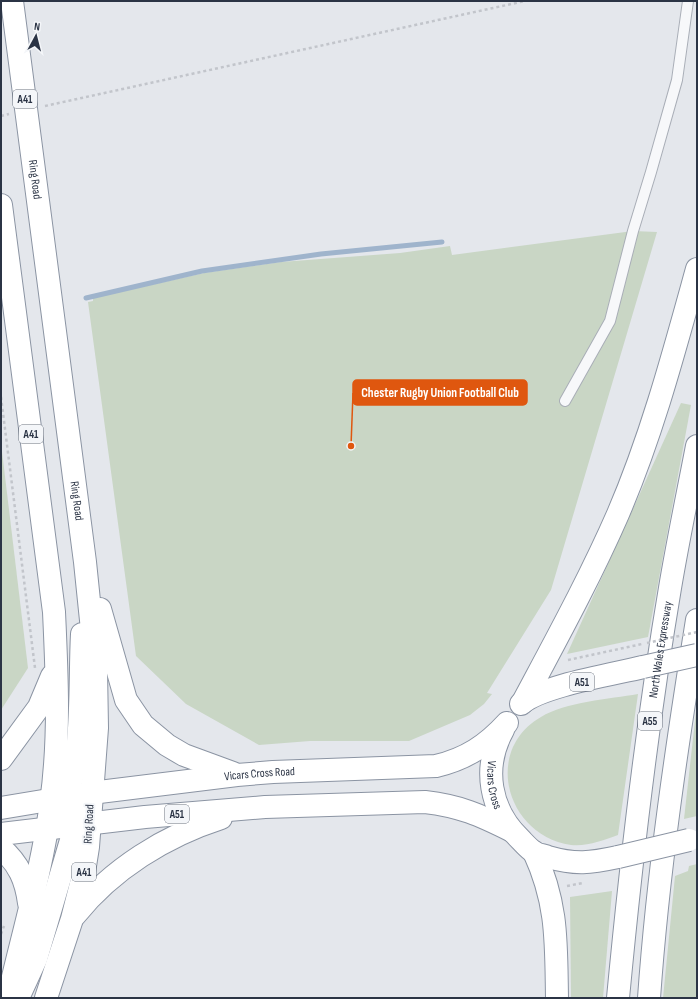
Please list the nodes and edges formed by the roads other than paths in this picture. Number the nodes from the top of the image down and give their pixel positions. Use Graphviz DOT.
graph roads {
  1 [pos="12,1"];
  2 [pos="688,1"];
  3 [pos="1,205"];
  4 [pos="697,269"];
  5 [pos="565,401"];
  6 [pos="697,446"];
  7 [pos="85,562"];
  8 [pos="697,620"];
  9 [pos="697,655"];
  10 [pos="57,664"];
  11 [pos="523,702"];
  12 [pos="507,723"];
  13 [pos="1,759"];
  14 [pos="237,775"];
  15 [pos="90,794"];
  16 [pos="59,799"];
  17 [pos="265,807"];
  18 [pos="1,808"];
  19 [pos="82,824"];
  20 [pos="47,828"];
  21 [pos="512,831"];
  22 [pos="1,834"];
  23 [pos="693,839"];
  24 [pos="1,848"];
  25 [pos="534,852"];
  26 [pos="31,910"];
  27 [pos="72,919"];
  28 [pos="8,998"];
  29 [pos="18,998"];
  30 [pos="46,998"];
  31 [pos="557,998"];
  32 [pos="618,998"];
  33 [pos="649,998"];
  1 -- 7 [label="highway, Ring Road / A41"];
  2 -- 5 [label="lane"];
  3 -- 10 [label="highway, A41"];
  4 -- 11 [label="highway"];
  6 -- 32 [label="highway, North Wales Expressway / A55"];
  7 -- 14 [label="highway"];
  7 -- 15 [label="highway, Ring Road / A41"];
  7 -- 16 [label="highway"];
  8 -- 33 [label="highway, A55"];
  9 -- 11 [label="highway, Vicars Cross / A51, bridge"];
  10 -- 13 [label="highway"];
  10 -- 16 [label="highway, A41"];
  11 -- 12 [label="highway, Vicars Cross / A51"];
  12 -- 14 [label="highway, Vicars Cross Road / A51"];
  12 -- 21 [label="highway, Vicars Cross / A51"];
  14 -- 15 [label="highway, Vicars Cross Road / A51"];
  15 -- 16 [label="highway, Vicars Cross Road / A51"];
  15 -- 19 [label="highway, Ring Road / A41"];
  16 -- 18 [label="highway, Vicars Cross Road / A51"];
  16 -- 20 [label="highway"];
  17 -- 19 [label="highway, A51"];
  17 -- 21 [label="highway, A51"];
  17 -- 27 [label="highway"];
  19 -- 20 [label="highway, A51"];
  19 -- 27 [label="highway, Ring Road / A41"];
  19 -- 29 [label="highway"];
  20 -- 22 [label="highway, A51"];
  20 -- 26 [label="highway"];
  21 -- 25 [label="highway, Vicars Cross / A51"];
  23 -- 25 [label="highway, Vicars Cross / A51, bridge"];
  24 -- 26 [label="highway"];
  25 -- 31 [label="highway"];
  26 -- 28 [label="highway"];
  27 -- 30 [label="highway, Ring Road / A41"];
}
